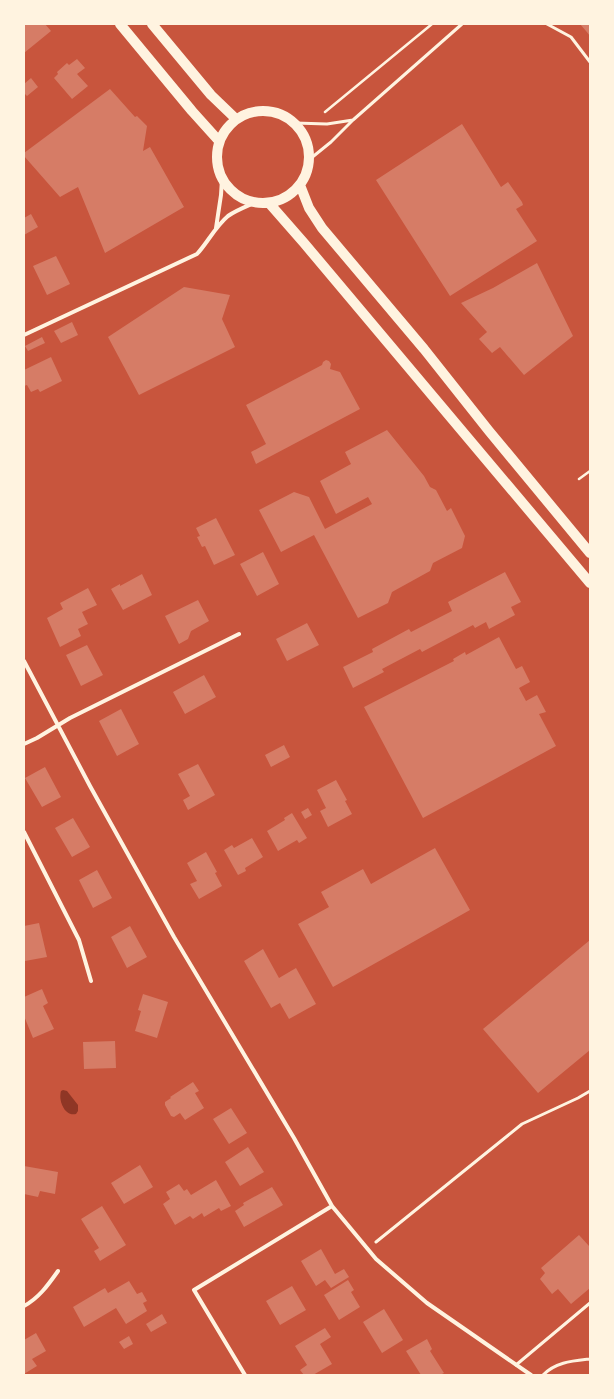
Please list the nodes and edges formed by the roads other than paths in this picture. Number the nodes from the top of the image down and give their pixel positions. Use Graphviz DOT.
graph roads {
  1 [pos="120,24"];
  2 [pos="152,24"];
  3 [pos="462,24"];
  4 [pos="547,24"];
  5 [pos="590,62"];
  6 [pos="236,119"];
  7 [pos="353,120"];
  8 [pos="295,123"];
  9 [pos="219,141"];
  10 [pos="310,159"];
  11 [pos="222,179"];
  12 [pos="300,185"];
  13 [pos="254,203"];
  14 [pos="269,203"];
  15 [pos="216,228"];
  16 [pos="24,335"];
  17 [pos="590,553"];
  18 [pos="590,583"];
  19 [pos="240,634"];
  20 [pos="24,661"];
  21 [pos="58,725"];
  22 [pos="24,744"];
  23 [pos="24,832"];
  24 [pos="91,981"];
  25 [pos="590,1091"];
  26 [pos="332,1206"];
  27 [pos="376,1242"];
  28 [pos="58,1271"];
  29 [pos="590,1303"];
  30 [pos="24,1306"];
  31 [pos="590,1359"];
  32 [pos="516,1365"];
  33 [pos="245,1375"];
  34 [pos="531,1375"];
  35 [pos="543,1375"];
  1 -- 9 [label="main road"];
  2 -- 6 [label="main road"];
  3 -- 7 [label="lane"];
  4 -- 5 [label="lane"];
  6 -- 8 [label="main road"];
  6 -- 9 [label="main road"];
  7 -- 8 [label="lane"];
  7 -- 10 [label="lane"];
  8 -- 10 [label="main road"];
  9 -- 11 [label="main road"];
  10 -- 12 [label="main road"];
  11 -- 13 [label="main road"];
  11 -- 15 [label="street"];
  12 -- 14 [label="main road"];
  12 -- 17 [label="main road"];
  13 -- 14 [label="main road"];
  13 -- 15 [label="street"];
  14 -- 18 [label="main road"];
  15 -- 16 [label="street"];
  19 -- 21 [label="street"];
  20 -- 21 [label="street"];
  21 -- 22 [label="street"];
  21 -- 26 [label="street"];
  23 -- 24 [label="street"];
  25 -- 27 [label="lane"];
  26 -- 32 [label="street"];
  26 -- 33 [label="street"];
  28 -- 30 [label="street"];
  29 -- 32 [label="lane"];
  31 -- 35 [label="lane"];
  32 -- 34 [label="street"];
}
